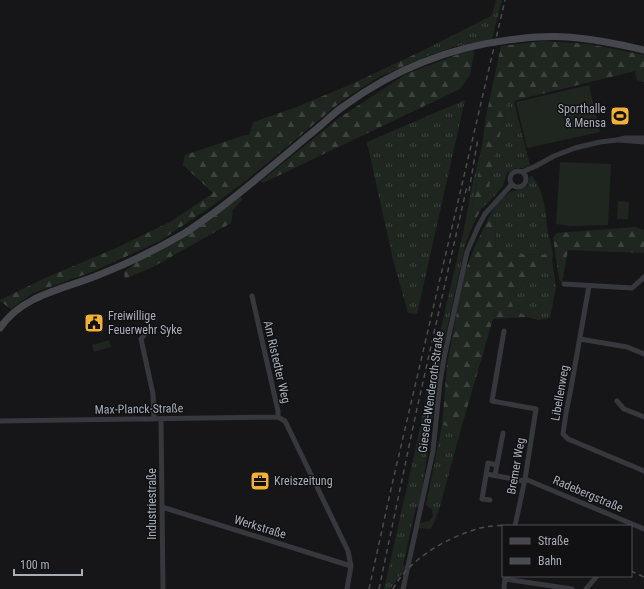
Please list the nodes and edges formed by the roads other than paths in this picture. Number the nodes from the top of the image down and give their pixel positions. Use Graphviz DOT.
graph roads {
  1 [pos="644,50"];
  2 [pos="644,138"];
  3 [pos="617,140"];
  4 [pos="644,142"];
  5 [pos="536,166"];
  6 [pos="522,172"];
  7 [pos="526,177"];
  8 [pos="512,184"];
  9 [pos="644,277"];
  10 [pos="564,284"];
  11 [pos="589,286"];
  12 [pos="252,296"];
  13 [pos="0,328"];
  14 [pos="504,331"];
  15 [pos="145,334"];
  16 [pos="580,339"];
  17 [pos="644,354"];
  18 [pos="617,401"];
  19 [pos="278,417"];
  20 [pos="644,418"];
  21 [pos="154,419"];
  22 [pos="161,419"];
  23 [pos="0,421"];
  24 [pos="503,433"];
  25 [pos="497,464"];
  26 [pos="644,471"];
  27 [pos="487,474"];
  28 [pos="496,475"];
  29 [pos="524,480"];
  30 [pos="490,500"];
  31 [pos="162,506"];
  32 [pos="514,525"];
  33 [pos="644,528"];
  34 [pos="352,566"];
  35 [pos="596,577"];
  36 [pos="505,578"];
  37 [pos="163,589"];
  38 [pos="347,589"];
  39 [pos="403,589"];
  40 [pos="504,589"];
  41 [pos="572,589"];
  42 [pos="586,589"];
  1 -- 13 [label="main road"];
  2 -- 3 [label="street"];
  3 -- 4 [label="street"];
  3 -- 5 [label="street"];
  5 -- 6 [label="street"];
  5 -- 7 [label="street"];
  6 -- 7 [label="street"];
  6 -- 8 [label="street"];
  7 -- 8 [label="street"];
  8 -- 39 [label="street, Giesela-Wenderoth-Straße"];
  9 -- 11 [label="street"];
  10 -- 11 [label="street"];
  11 -- 16 [label="street"];
  12 -- 19 [label="street, Am Ristedter Weg"];
  14 -- 29 [label="street, Bremer Weg"];
  15 -- 21 [label="street"];
  16 -- 17 [label="street"];
  16 -- 26 [label="street, Libellenweg"];
  18 -- 20 [label="street"];
  19 -- 22 [label="street, Max-Planck-Straße"];
  19 -- 34 [label="street, Am Ristedter Weg"];
  21 -- 22 [label="street, Max-Planck-Straße"];
  21 -- 23 [label="street, Max-Planck-Straße"];
  22 -- 31 [label="street, Industriestraße"];
  24 -- 25 [label="street"];
  25 -- 27 [label="street"];
  25 -- 28 [label="street"];
  27 -- 28 [label="street, Radebergstraße"];
  27 -- 30 [label="street"];
  28 -- 29 [label="street, Radebergstraße"];
  29 -- 32 [label="street, Bremer Weg"];
  29 -- 33 [label="street, Radebergstraße"];
  31 -- 34 [label="street, Werkstraße"];
  31 -- 37 [label="street, Industriestraße"];
  34 -- 38 [label="street, Am Ristedter Weg"];
  35 -- 42 [label="street"];
  36 -- 40 [label="street"];
  36 -- 41 [label="street"];
}
